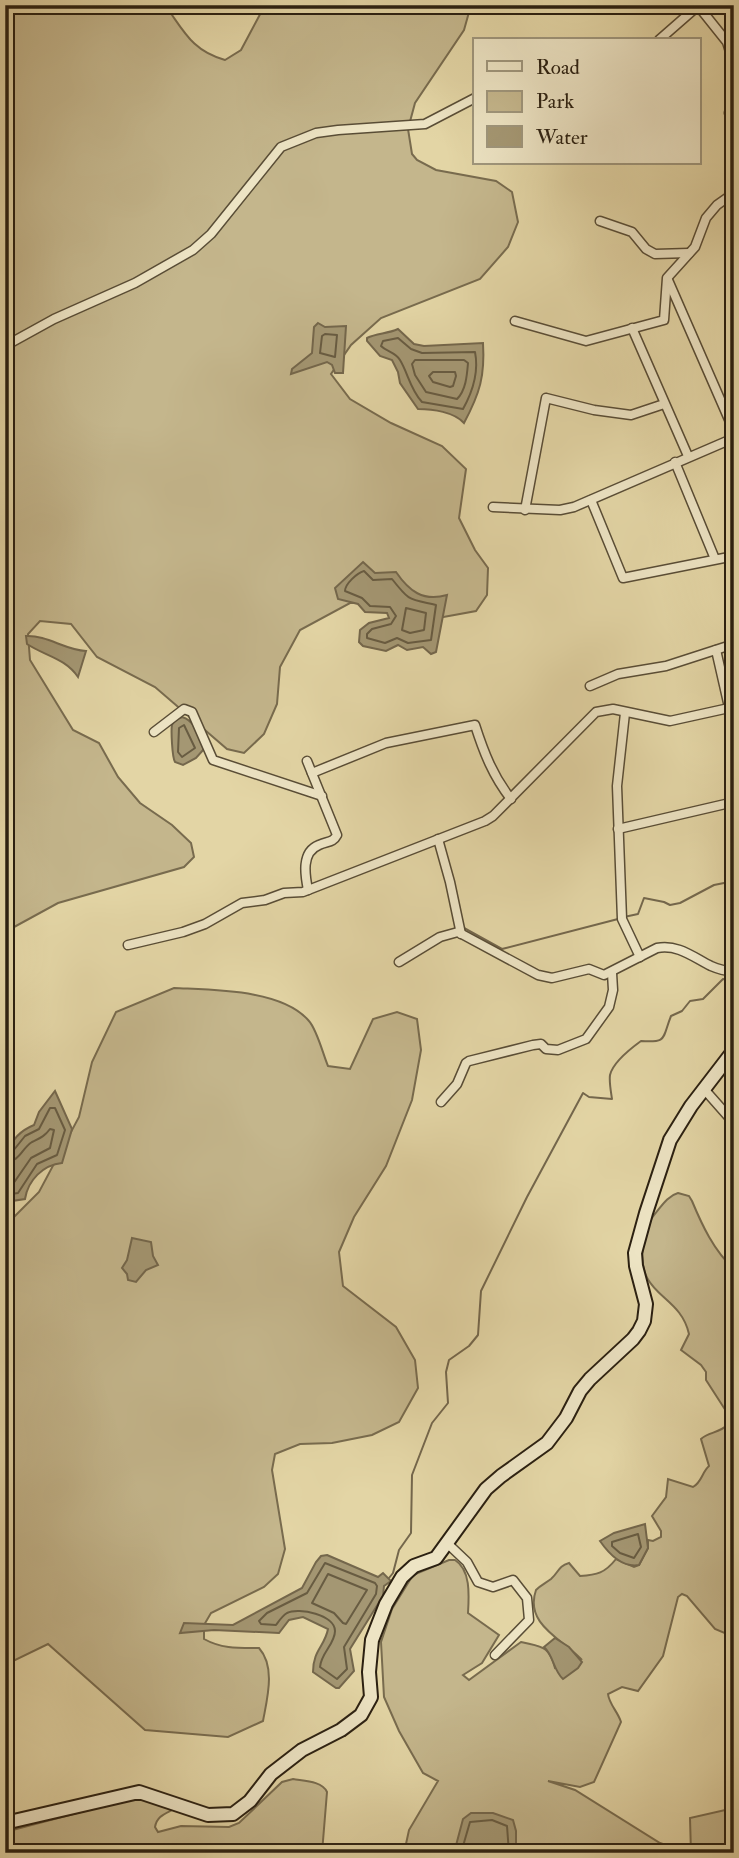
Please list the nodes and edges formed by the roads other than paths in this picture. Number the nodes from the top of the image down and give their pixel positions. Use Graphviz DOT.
graph roads {
  1 [pos="699,6"];
  2 [pos="661,38"];
  3 [pos="734,65"];
  4 [pos="734,94"];
  5 [pos="473,98"];
  6 [pos="734,124"];
  7 [pos="734,193"];
  8 [pos="600,221"];
  9 [pos="689,253"];
  10 [pos="667,278"];
  11 [pos="515,321"];
  12 [pos="632,328"];
  13 [pos="5,346"];
  14 [pos="664,404"];
  15 [pos="734,431"];
  16 [pos="734,438"];
  17 [pos="688,456"];
  18 [pos="675,462"];
  19 [pos="591,499"];
  20 [pos="493,508"];
  21 [pos="526,510"];
  22 [pos="734,556"];
  23 [pos="716,559"];
  24 [pos="734,643"];
  25 [pos="716,650"];
  26 [pos="590,687"];
  27 [pos="729,708"];
  28 [pos="625,713"];
  29 [pos="734,729"];
  30 [pos="154,732"];
  31 [pos="307,761"];
  32 [pos="312,773"];
  33 [pos="322,796"];
  34 [pos="511,799"];
  35 [pos="734,802"];
  36 [pos="618,830"];
  37 [pos="438,839"];
  38 [pos="308,890"];
  39 [pos="461,934"];
  40 [pos="128,945"];
  41 [pos="640,957"];
  42 [pos="400,962"];
  43 [pos="612,972"];
  44 [pos="734,972"];
  45 [pos="734,1050"];
  46 [pos="704,1089"];
  47 [pos="441,1102"];
  48 [pos="734,1123"];
  49 [pos="448,1544"];
  50 [pos="495,1655"];
  51 [pos="5,1823"];
  1 -- 2 [label="street"];
  1 -- 3 [label="street"];
  4 -- 6 [label="street"];
  5 -- 13 [label="street"];
  7 -- 9 [label="street"];
  8 -- 9 [label="street"];
  9 -- 10 [label="street"];
  10 -- 12 [label="street"];
  10 -- 15 [label="street"];
  11 -- 12 [label="street"];
  12 -- 14 [label="street"];
  14 -- 17 [label="street"];
  14 -- 21 [label="street"];
  16 -- 17 [label="street"];
  17 -- 18 [label="street"];
  18 -- 19 [label="street"];
  18 -- 23 [label="street"];
  19 -- 21 [label="street"];
  19 -- 23 [label="street"];
  20 -- 21 [label="street"];
  22 -- 23 [label="street"];
  24 -- 25 [label="street"];
  25 -- 26 [label="street"];
  25 -- 27 [label="street"];
  27 -- 28 [label="street"];
  27 -- 29 [label="street"];
  28 -- 34 [label="street"];
  28 -- 36 [label="street"];
  30 -- 33 [label="street"];
  31 -- 32 [label="street"];
  32 -- 33 [label="street"];
  32 -- 34 [label="street"];
  33 -- 38 [label="street"];
  34 -- 37 [label="street"];
  35 -- 36 [label="street"];
  36 -- 41 [label="street"];
  37 -- 38 [label="street"];
  37 -- 39 [label="street"];
  38 -- 40 [label="street"];
  39 -- 42 [label="street"];
  39 -- 43 [label="street"];
  41 -- 43 [label="street"];
  41 -- 44 [label="street"];
  43 -- 47 [label="street"];
  45 -- 46 [label="main road"];
  46 -- 48 [label="street"];
  46 -- 49 [label="main road"];
  49 -- 50 [label="street"];
  49 -- 51 [label="main road"];
}
